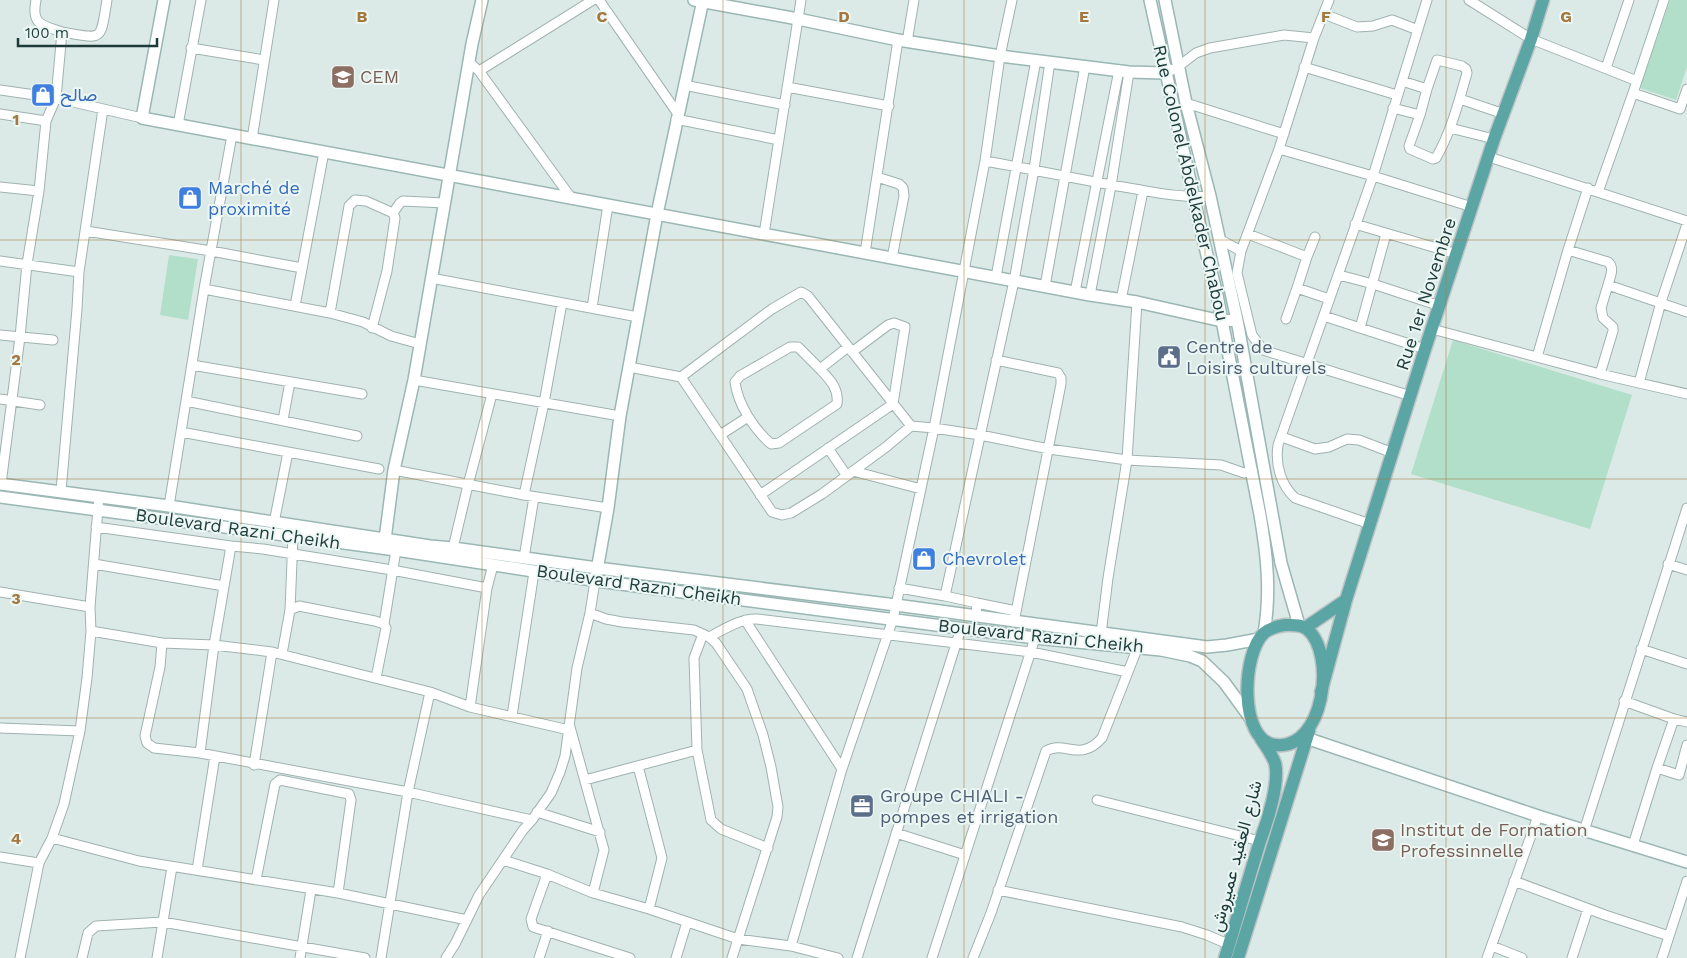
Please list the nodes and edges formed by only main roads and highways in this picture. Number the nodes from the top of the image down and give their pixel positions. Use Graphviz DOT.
graph roads {
  1 [pos="164,0"];
  2 [pos="482,0"];
  3 [pos="700,0"];
  4 [pos="1150,0"];
  5 [pos="1165,0"];
  6 [pos="1543,0"];
  7 [pos="1179,66"];
  8 [pos="1165,73"];
  9 [pos="449,176"];
  10 [pos="657,214"];
  11 [pos="1236,320"];
  12 [pos="1222,321"];
  13 [pos="0,484"];
  14 [pos="0,498"];
  15 [pos="384,544"];
  16 [pos="597,568"];
  17 [pos="595,581"];
  18 [pos="1346,600"];
  19 [pos="1302,626"];
  20 [pos="1262,636"];
  21 [pos="1140,643"];
  22 [pos="1321,692"];
  23 [pos="1251,719"];
  24 [pos="1260,736"];
  25 [pos="1304,736"];
  26 [pos="1687,862"];
  27 [pos="1225,958"];
  28 [pos="1238,958"];
  1 -- 9 [label="main road"];
  2 -- 9 [label="main road"];
  3 -- 8 [label="main road"];
  3 -- 10 [label="main road"];
  4 -- 8 [label="main road, Rue Colonel Abdelkader Chabou"];
  5 -- 7 [label="main road, Rue Colonel Abdelkader Chabou"];
  6 -- 18 [label="main road, Rue 1er Novembre"];
  7 -- 8 [label="main road"];
  7 -- 11 [label="main road, Rue Colonel Abdelkader Chabou"];
  8 -- 12 [label="main road, Rue Colonel Abdelkader Chabou"];
  9 -- 10 [label="main road"];
  9 -- 15 [label="main road"];
  10 -- 12 [label="main road"];
  10 -- 16 [label="main road"];
  11 -- 12 [label="main road"];
  11 -- 19 [label="main road, Rue Colonel Abdelkader Chabou"];
  12 -- 20 [label="main road, Rue Colonel Abdelkader Chabou"];
  13 -- 15 [label="main road, Boulevard Razni Cheikh"];
  14 -- 15 [label="main road, Boulevard Razni Cheikh"];
  15 -- 16 [label="main road, Boulevard Razni Cheikh"];
  15 -- 17 [label="main road, Boulevard Razni Cheikh"];
  16 -- 17 [label="main road"];
  16 -- 21 [label="main road, Boulevard Razni Cheikh"];
  17 -- 21 [label="main road, Boulevard Razni Cheikh"];
  18 -- 19 [label="main road"];
  18 -- 22 [label="main road, Rue 1er Novembre"];
  19 -- 20 [label="main road"];
  19 -- 22 [label="main road"];
  20 -- 21 [label="main road, Boulevard Razni Cheikh"];
  20 -- 23 [label="main road"];
  21 -- 23 [label="main road, Boulevard Razni Cheikh"];
  22 -- 25 [label="main road"];
  23 -- 24 [label="main road"];
  24 -- 25 [label="main road"];
  24 -- 27 [label="main road, شارع العقيد عميروش"];
  25 -- 26 [label="main road"];
  25 -- 28 [label="main road, شارع العقيد عميروش"];
}
